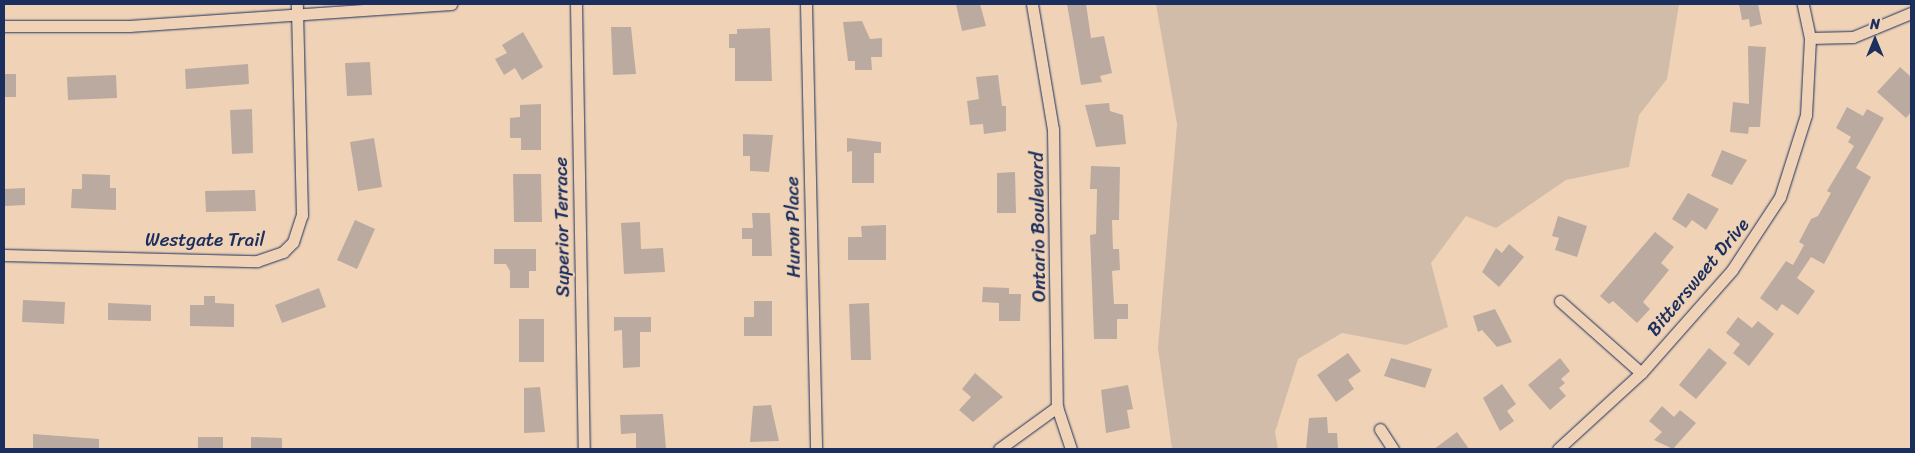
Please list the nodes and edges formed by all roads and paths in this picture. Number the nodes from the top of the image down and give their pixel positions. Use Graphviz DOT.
graph roads {
  1 [pos="451,4"];
  2 [pos="576,4"];
  3 [pos="806,4"];
  4 [pos="1032,4"];
  5 [pos="1803,4"];
  6 [pos="297,10"];
  7 [pos="1911,13"];
  8 [pos="4,26"];
  9 [pos="1810,38"];
  10 [pos="4,255"];
  11 [pos="1560,301"];
  12 [pos="1641,373"];
  13 [pos="1057,407"];
  14 [pos="1380,429"];
  15 [pos="584,449"];
  16 [pos="816,449"];
  17 [pos="999,449"];
  18 [pos="1072,449"];
  19 [pos="1393,449"];
  20 [pos="1558,449"];
  1 -- 6 [label="street"];
  2 -- 15 [label="street, Superior Terrace"];
  3 -- 16 [label="street, Huron Place"];
  4 -- 13 [label="street, Ontario Boulevard"];
  5 -- 9 [label="street, Bittersweet Drive"];
  6 -- 8 [label="street"];
  6 -- 10 [label="street, Westgate Trail"];
  7 -- 9 [label="street"];
  9 -- 12 [label="street, Bittersweet Drive"];
  11 -- 12 [label="street"];
  12 -- 20 [label="street, Bittersweet Drive"];
  13 -- 17 [label="street"];
  13 -- 18 [label="street, Ontario Boulevard"];
  14 -- 19 [label="street"];
}
